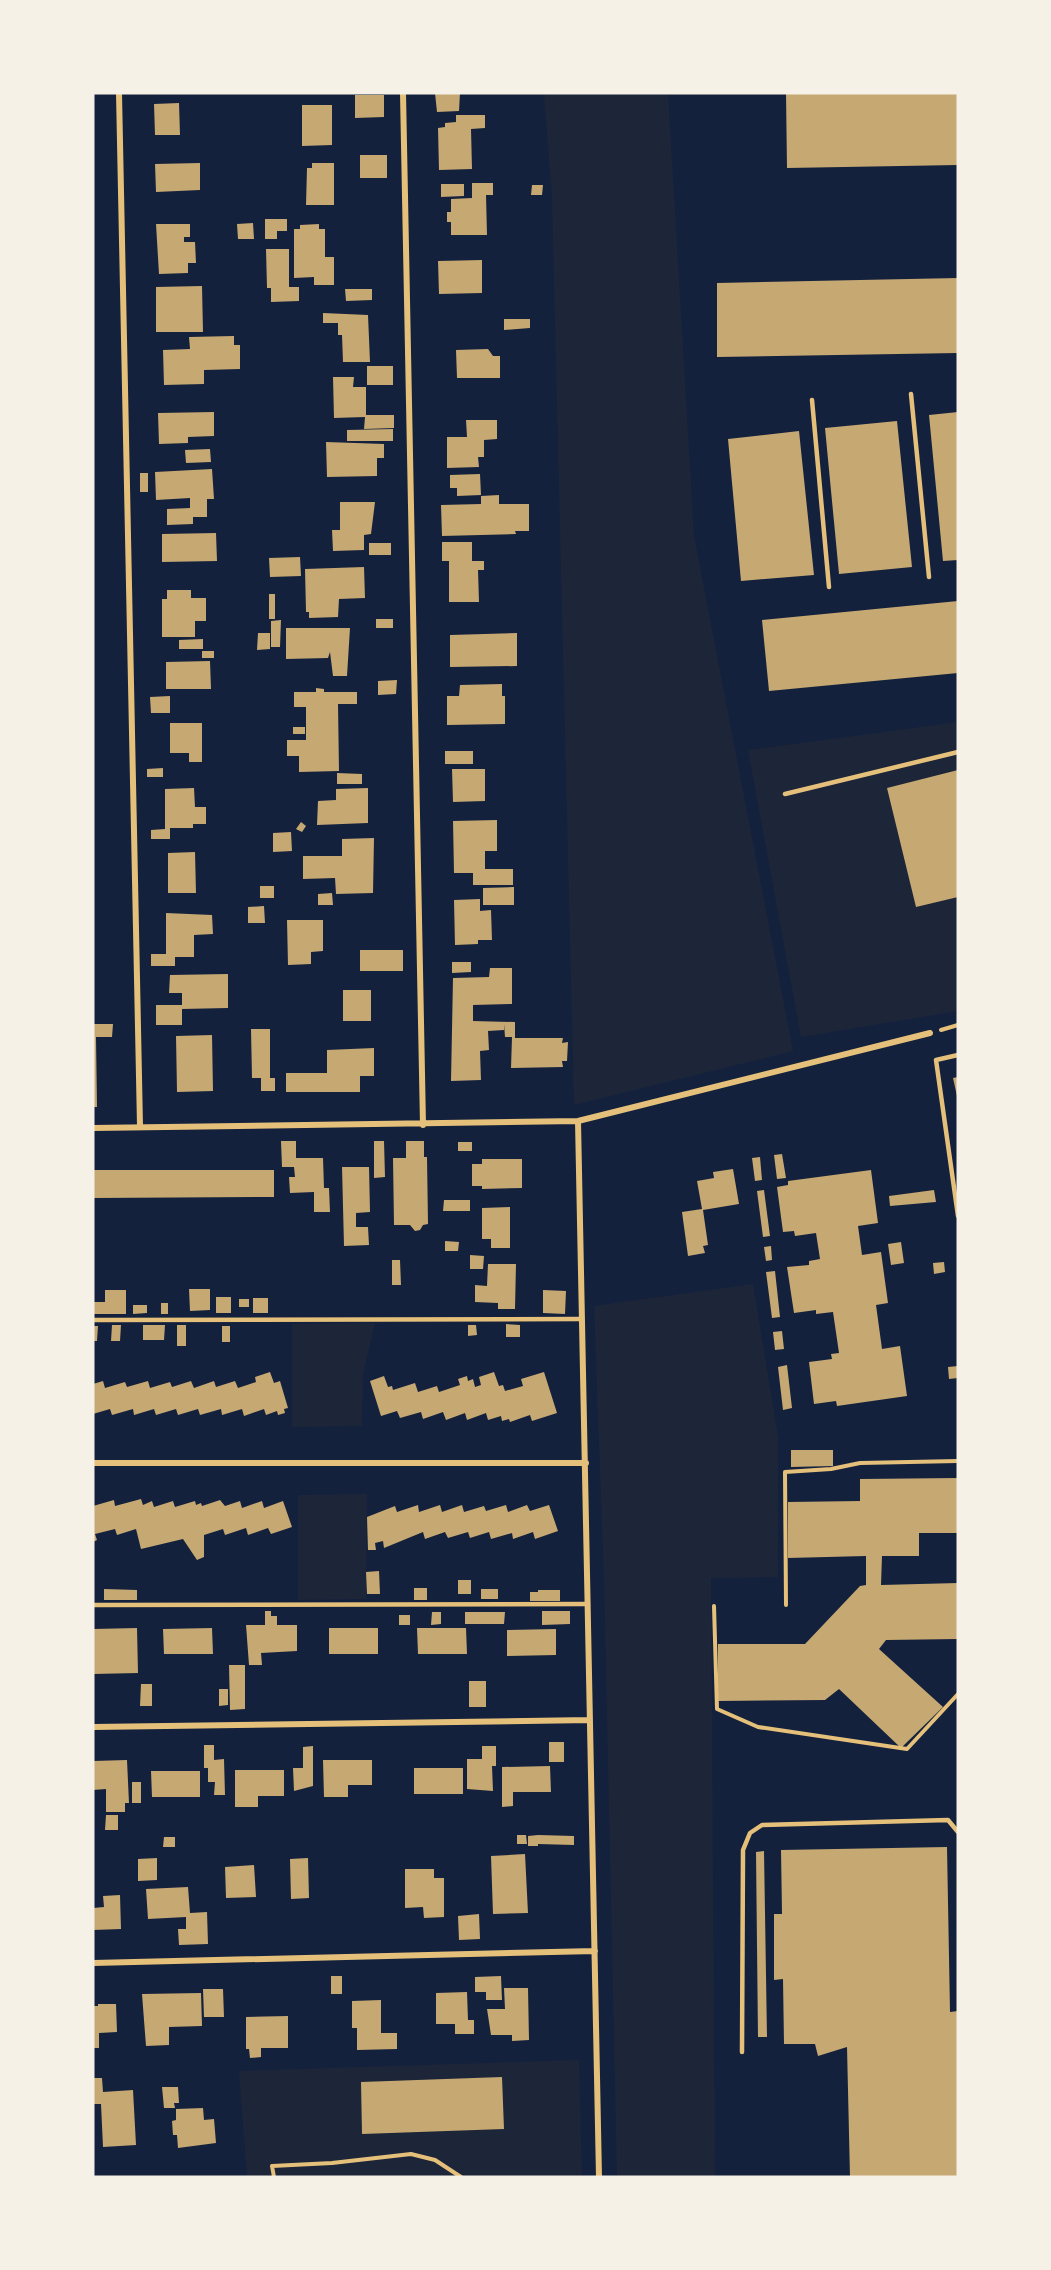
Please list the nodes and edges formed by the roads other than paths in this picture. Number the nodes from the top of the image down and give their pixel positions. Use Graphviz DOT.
graph roads {
  1 [pos="119,93"];
  2 [pos="403,93"];
  3 [pos="911,394"];
  4 [pos="812,400"];
  5 [pos="929,577"];
  6 [pos="829,586"];
  7 [pos="958,752"];
  8 [pos="785,794"];
  9 [pos="930,1033"];
  10 [pos="958,1055"];
  11 [pos="578,1121"];
  12 [pos="423,1125"];
  13 [pos="140,1126"];
  14 [pos="93,1128"];
  15 [pos="958,1216"];
  16 [pos="581,1319"];
  17 [pos="93,1320"];
  18 [pos="93,1463"];
  19 [pos="586,1463"];
  20 [pos="588,1604"];
  21 [pos="93,1605"];
  22 [pos="590,1720"];
  23 [pos="93,1727"];
  24 [pos="958,1832"];
  25 [pos="595,1951"];
  26 [pos="93,1963"];
  27 [pos="742,2052"];
  28 [pos="599,2177"];
  1 -- 13 [label="street"];
  2 -- 12 [label="street"];
  3 -- 5 [label="lane"];
  4 -- 6 [label="lane"];
  7 -- 8 [label="lane"];
  9 -- 11 [label="street"];
  10 -- 15 [label="lane"];
  11 -- 12 [label="street"];
  11 -- 16 [label="street"];
  12 -- 13 [label="street"];
  13 -- 14 [label="street"];
  16 -- 17 [label="lane"];
  16 -- 19 [label="street"];
  18 -- 19 [label="street"];
  19 -- 20 [label="street"];
  20 -- 21 [label="lane"];
  20 -- 22 [label="street"];
  22 -- 23 [label="street"];
  22 -- 25 [label="street"];
  24 -- 27 [label="lane"];
  25 -- 26 [label="street"];
  25 -- 28 [label="street"];
}
